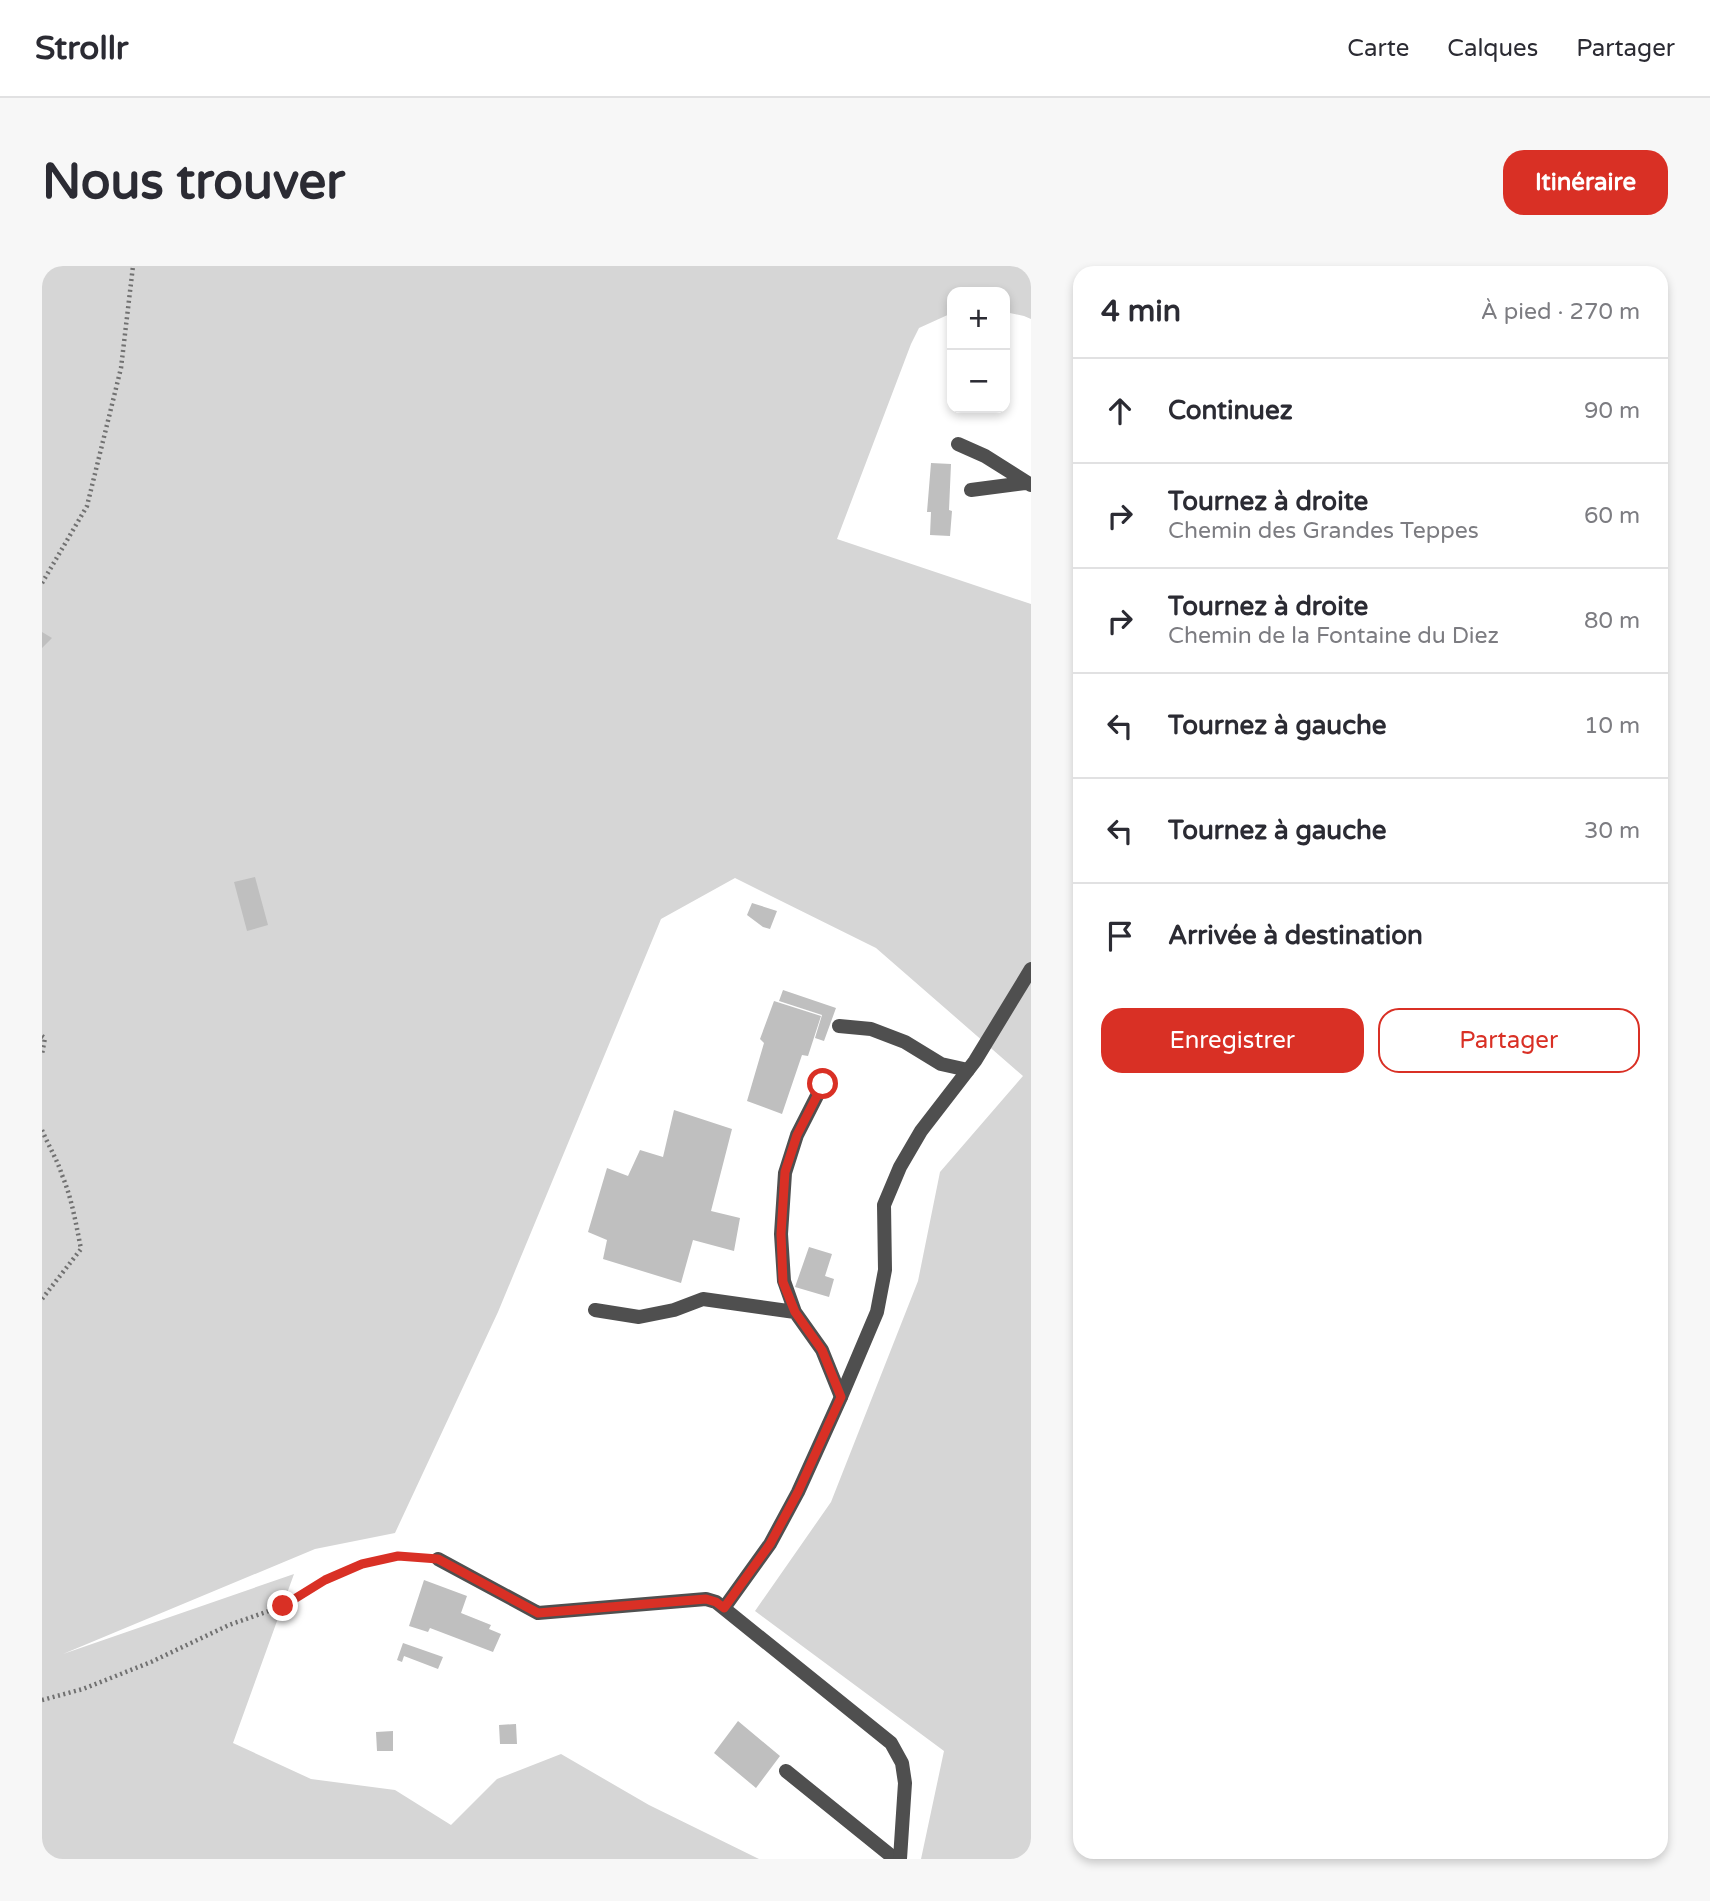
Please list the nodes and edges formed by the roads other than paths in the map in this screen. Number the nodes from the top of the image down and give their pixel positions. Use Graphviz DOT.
graph roads {
  1 [pos="958,444"];
  2 [pos="1028,484"];
  3 [pos="971,490"];
  4 [pos="1031,969"];
  5 [pos="839,1026"];
  6 [pos="968,1070"];
  7 [pos="823,1084"];
  8 [pos="595,1310"];
  9 [pos="795,1312"];
  10 [pos="841,1397"];
  11 [pos="438,1559"];
  12 [pos="724,1608"];
  13 [pos="786,1770"];
  14 [pos="898,1859"];
  1 -- 2 [label="street"];
  2 -- 3 [label="street"];
  4 -- 6 [label="street"];
  5 -- 6 [label="street"];
  6 -- 10 [label="street"];
  7 -- 9 [label="street"];
  8 -- 9 [label="street"];
  9 -- 10 [label="street"];
  10 -- 12 [label="street"];
  11 -- 12 [label="street"];
  12 -- 14 [label="street"];
  13 -- 14 [label="street"];
}
